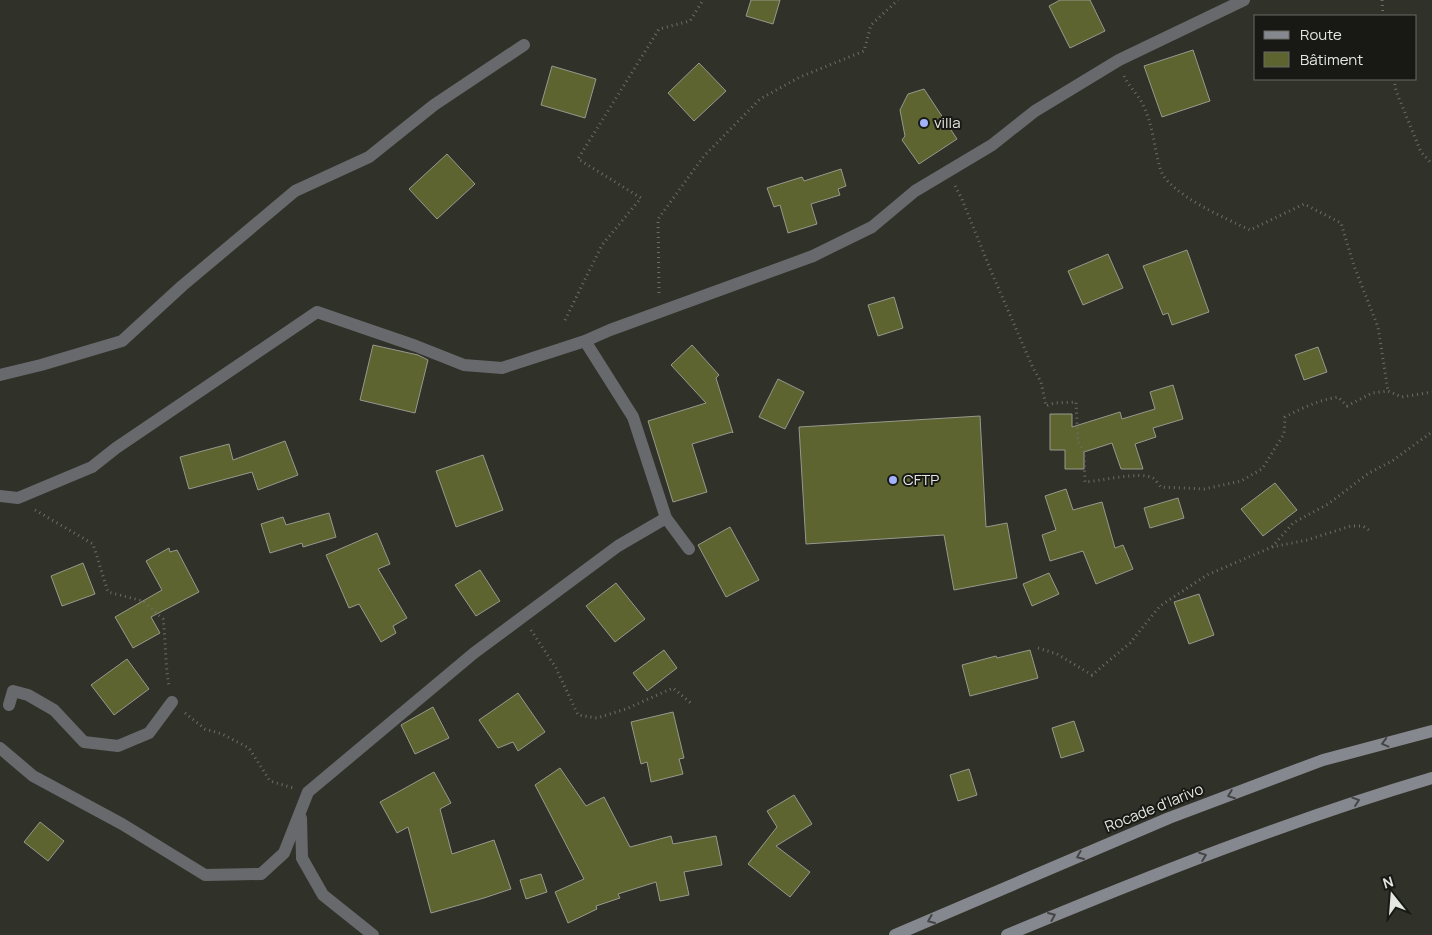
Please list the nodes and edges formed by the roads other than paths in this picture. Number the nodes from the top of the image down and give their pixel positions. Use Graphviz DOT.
graph roads {
  1 [pos="1244,0"];
  2 [pos="524,45"];
  3 [pos="585,340"];
  4 [pos="0,375"];
  5 [pos="0,496"];
  6 [pos="666,518"];
  7 [pos="689,549"];
  8 [pos="172,702"];
  9 [pos="9,705"];
  10 [pos="1432,731"];
  11 [pos="0,748"];
  12 [pos="1432,778"];
  13 [pos="300,811"];
  14 [pos="373,935"];
  15 [pos="895,935"];
  16 [pos="1008,935"];
  1 -- 3 [label="street"];
  2 -- 4 [label="street"];
  3 -- 5 [label="street"];
  3 -- 6 [label="street"];
  6 -- 7 [label="street"];
  6 -- 13 [label="street"];
  8 -- 9 [label="street"];
  10 -- 15 [label="main road, Rocade d'Iarivo, one-way"];
  11 -- 13 [label="street"];
  16 -- 12 [label="main road, one-way"];
  13 -- 14 [label="street"];
}
